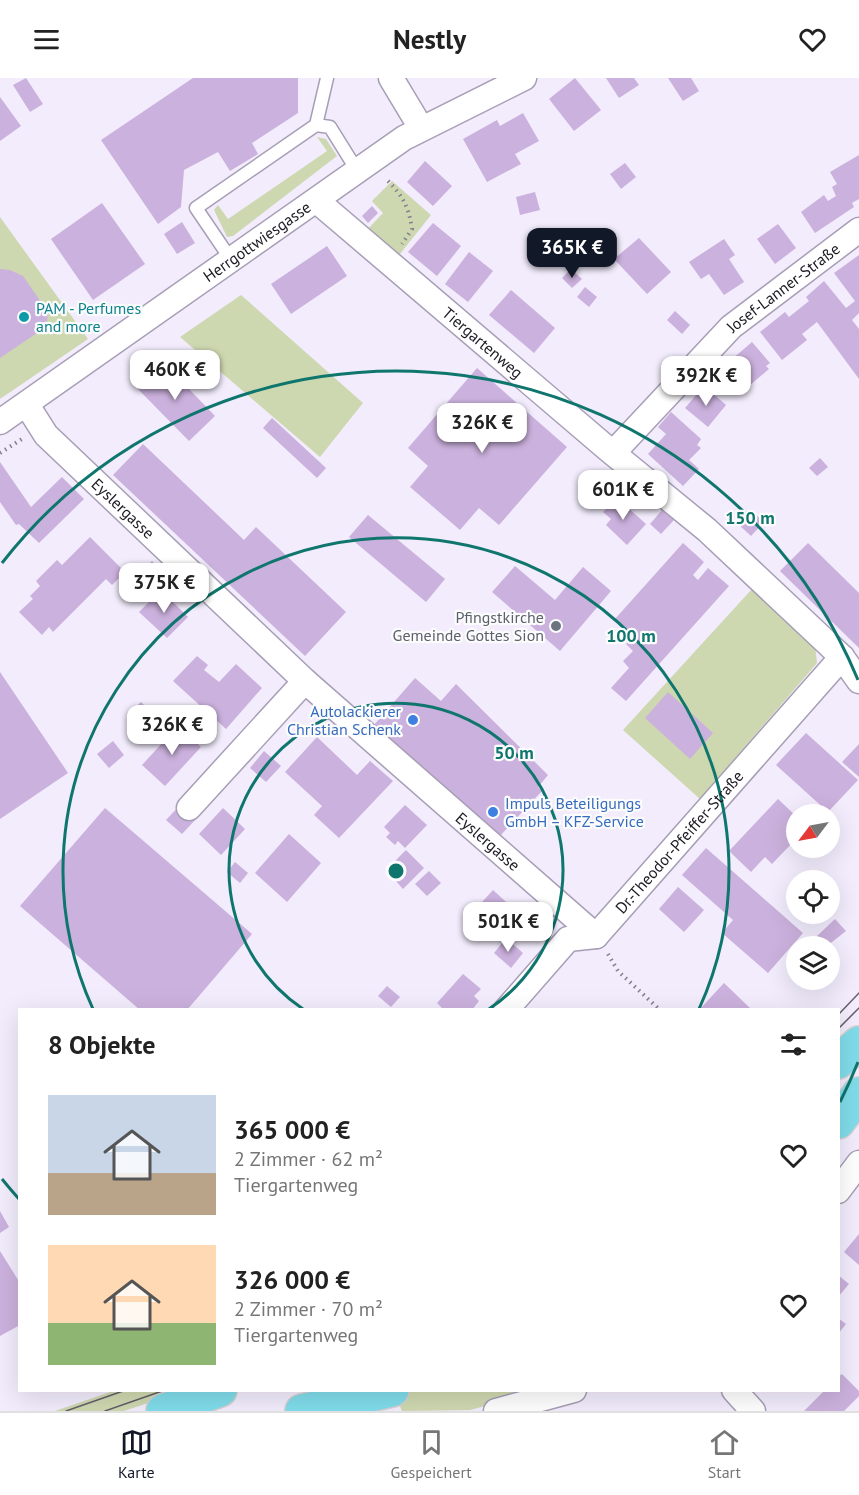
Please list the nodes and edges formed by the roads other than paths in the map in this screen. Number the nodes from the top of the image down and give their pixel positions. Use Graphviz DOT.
graph roads {
  1 [pos="327,78"];
  2 [pos="391,78"];
  3 [pos="524,78"];
  4 [pos="316,125"];
  5 [pos="422,128"];
  6 [pos="358,172"];
  7 [pos="317,201"];
  8 [pos="859,230"];
  9 [pos="232,261"];
  10 [pos="27,405"];
  11 [pos="0,422"];
  12 [pos="614,453"];
  13 [pos="842,657"];
  14 [pos="305,681"];
  15 [pos="859,681"];
  16 [pos="189,808"];
  17 [pos="596,936"];
  18 [pos="508,1008"];
  19 [pos="859,1043"];
  20 [pos="840,1060"];
  21 [pos="859,1094"];
  22 [pos="840,1119"];
  23 [pos="859,1163"];
  24 [pos="840,1188"];
  25 [pos="215,1392"];
  26 [pos="383,1392"];
  27 [pos="567,1392"];
  28 [pos="736,1392"];
  29 [pos="163,1411"];
  30 [pos="302,1411"];
  31 [pos="496,1411"];
  32 [pos="753,1411"];
  1 -- 4 [label="lane"];
  2 -- 5 [label="street"];
  3 -- 5 [label="street, Herrgottwiesgasse"];
  4 -- 6 [label="lane"];
  4 -- 9 [label="lane"];
  5 -- 6 [label="street, Herrgottwiesgasse"];
  6 -- 7 [label="street, Herrgottwiesgasse"];
  7 -- 9 [label="street, Herrgottwiesgasse"];
  7 -- 12 [label="street, Tiergartenweg"];
  8 -- 12 [label="street, Josef-Lanner-Straße"];
  9 -- 10 [label="street, Herrgottwiesgasse"];
  10 -- 11 [label="street, Herrgottwiesgasse"];
  10 -- 14 [label="street, Eyslergasse"];
  12 -- 13 [label="street, Tiergartenweg"];
  13 -- 15 [label="street, Tiergartenweg"];
  13 -- 17 [label="street, Dr.-Theodor-Pfeiffer-Straße"];
  14 -- 16 [label="street"];
  14 -- 17 [label="street, Eyslergasse"];
  17 -- 18 [label="street"];
  19 -- 20 [label="main road"];
  21 -- 22 [label="main road"];
  23 -- 24 [label="street"];
  25 -- 29 [label="main road"];
  26 -- 30 [label="main road"];
  27 -- 31 [label="street"];
  28 -- 32 [label="street"];
}
